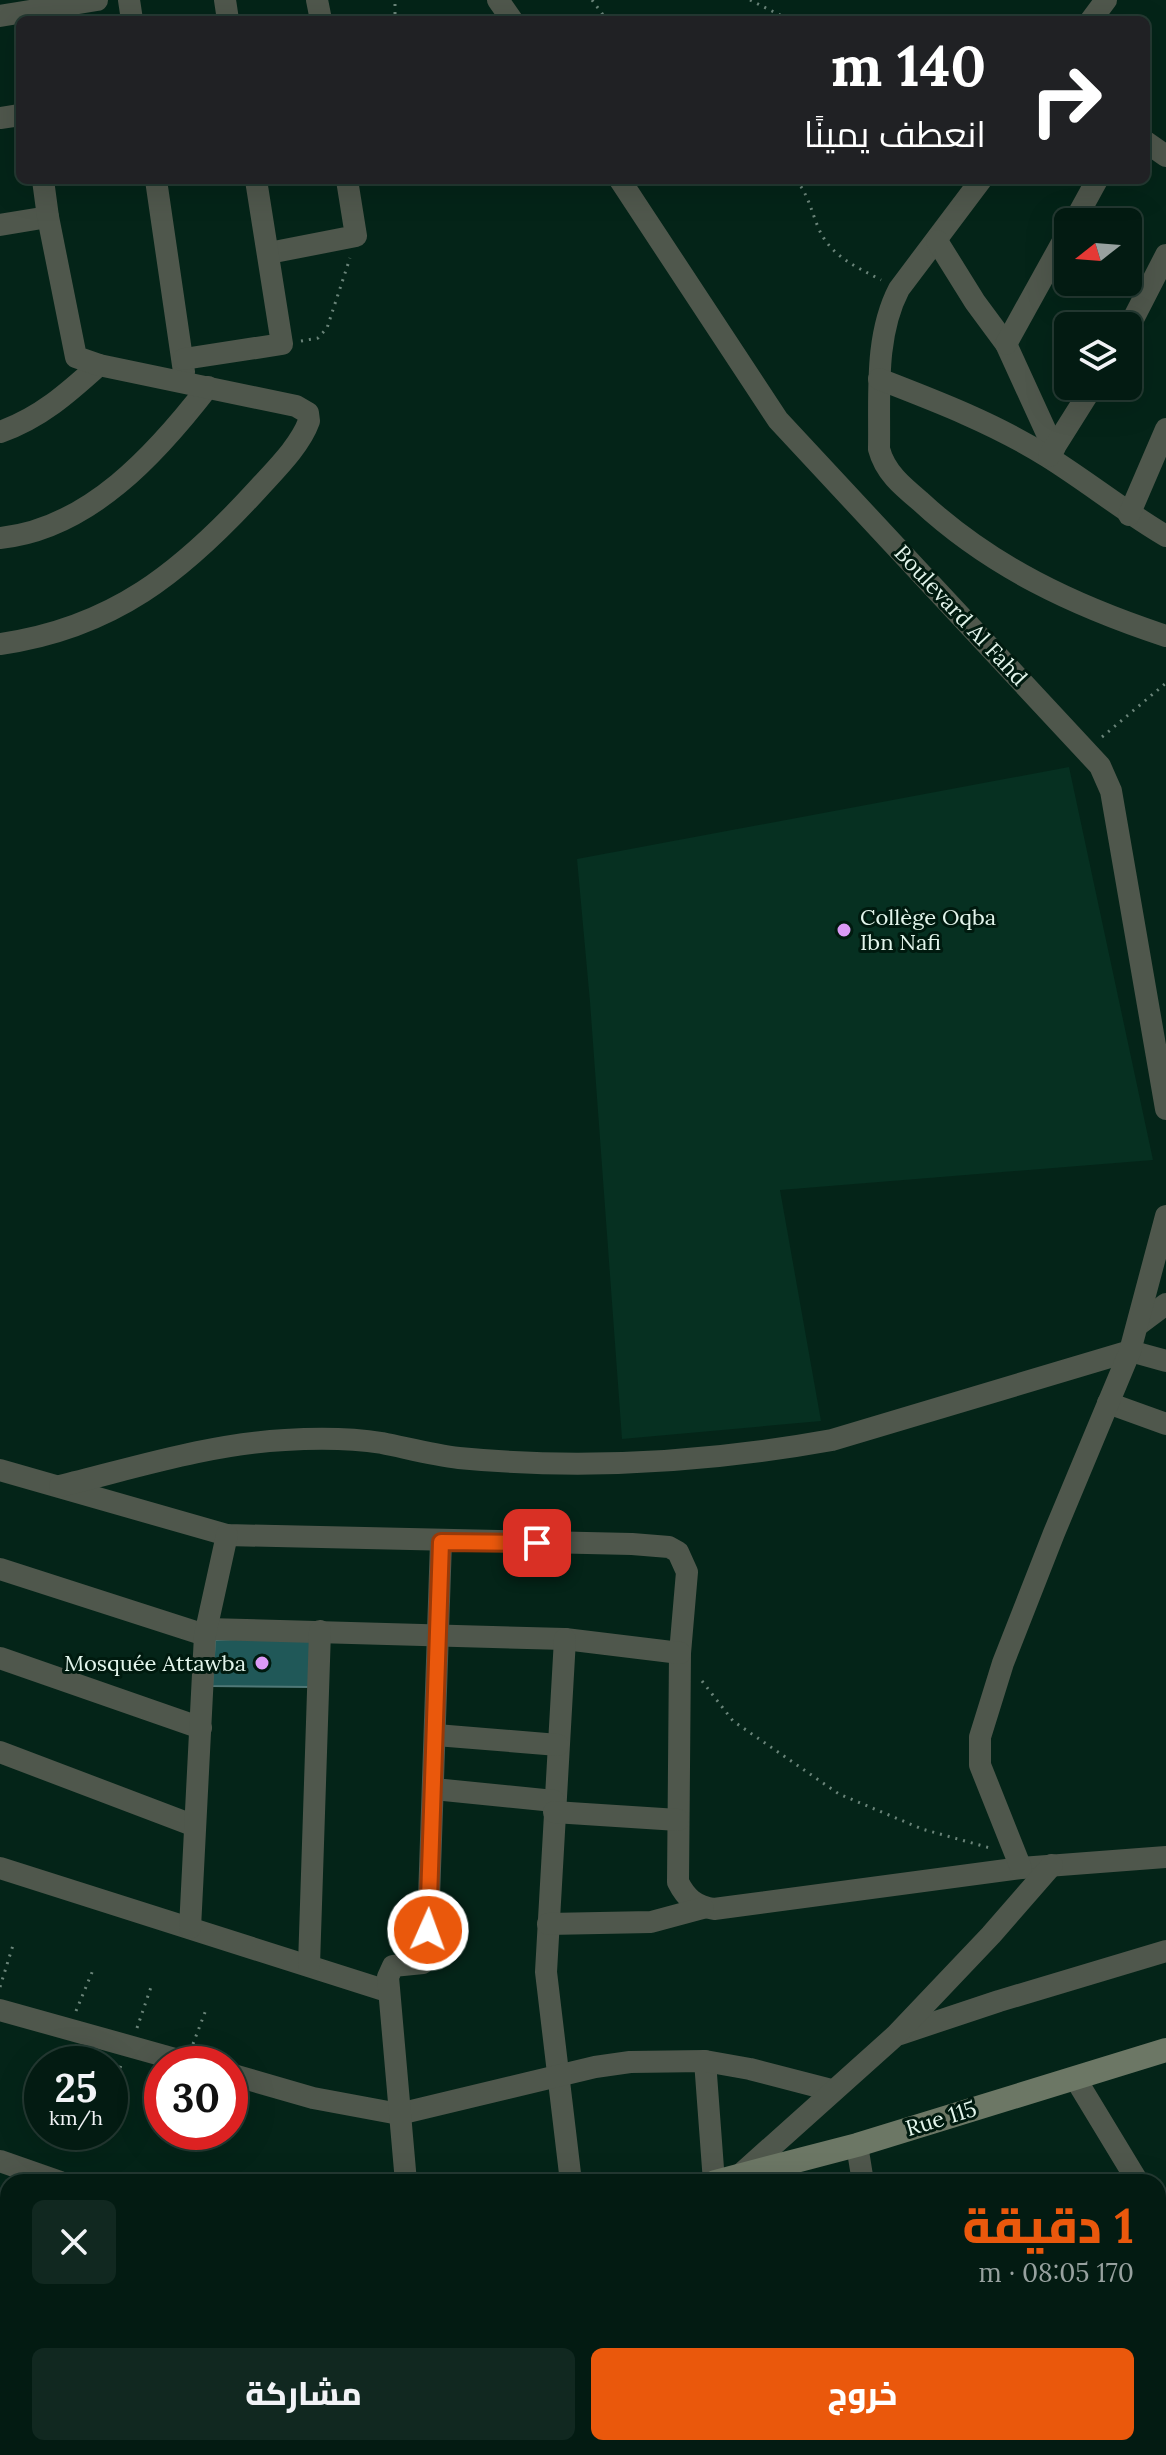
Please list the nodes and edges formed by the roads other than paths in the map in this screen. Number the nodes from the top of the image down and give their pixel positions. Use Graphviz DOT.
graph roads {
  1 [pos="97,0"];
  2 [pos="35,5"];
  3 [pos="0,16"];
  4 [pos="44,184"];
  5 [pos="157,184"];
  6 [pos="257,184"];
  7 [pos="348,184"];
  8 [pos="623,184"];
  9 [pos="978,184"];
  10 [pos="1095,184"];
  11 [pos="1082,208"];
  12 [pos="48,217"];
  13 [pos="0,225"];
  14 [pos="937,241"];
  15 [pos="269,253"];
  16 [pos="1166,255"];
  17 [pos="1054,257"];
  18 [pos="1137,312"];
  19 [pos="1006,344"];
  20 [pos="99,365"];
  21 [pos="184,370"];
  22 [pos="879,379"];
  23 [pos="208,387"];
  24 [pos="1084,400"];
  25 [pos="1166,429"];
  26 [pos="0,432"];
  27 [pos="1051,453"];
  28 [pos="1129,515"];
  29 [pos="1166,536"];
  30 [pos="0,538"];
  31 [pos="1166,636"];
  32 [pos="0,644"];
  33 [pos="1156,992"];
  34 [pos="1166,1109"];
  35 [pos="1166,1216"];
  36 [pos="1166,1304"];
  37 [pos="1138,1325"];
  38 [pos="1130,1351"];
  39 [pos="1166,1361"];
  40 [pos="1108,1403"];
  41 [pos="1166,1424"];
  42 [pos="0,1470"];
  43 [pos="57,1486"];
  44 [pos="227,1535"];
  45 [pos="441,1542"];
  46 [pos="0,1569"];
  47 [pos="320,1631"];
  48 [pos="206,1632"];
  49 [pos="438,1634"];
  50 [pos="565,1639"];
  51 [pos="680,1653"];
  52 [pos="0,1658"];
  53 [pos="201,1728"];
  54 [pos="436,1735"];
  55 [pos="558,1745"];
  56 [pos="0,1752"];
  57 [pos="434,1789"];
  58 [pos="554,1806"];
  59 [pos="678,1820"];
  60 [pos="195,1826"];
  61 [pos="1166,1857"];
  62 [pos="1017,1860"];
  63 [pos="1052,1865"];
  64 [pos="0,1868"];
  65 [pos="703,1908"];
  66 [pos="548,1924"];
  67 [pos="190,1928"];
  68 [pos="1166,1951"];
  69 [pos="309,1965"];
  70 [pos="387,1991"];
  71 [pos="0,2010"];
  72 [pos="895,2036"];
  73 [pos="1166,2050"];
  74 [pos="144,2051"];
  75 [pos="705,2061"];
  76 [pos="558,2076"];
  77 [pos="1075,2078"];
  78 [pos="248,2079"];
  79 [pos="831,2090"];
  80 [pos="399,2114"];
  81 [pos="857,2145"];
  82 [pos="0,2161"];
  83 [pos="37,2174"];
  84 [pos="405,2174"];
  85 [pos="570,2174"];
  86 [pos="728,2174"];
  87 [pos="735,2174"];
  88 [pos="748,2174"];
  89 [pos="862,2174"];
  90 [pos="1133,2174"];
  1 -- 2 [label="street"];
  2 -- 3 [label="street"];
  4 -- 12 [label="street"];
  5 -- 21 [label="street"];
  6 -- 15 [label="street"];
  7 -- 15 [label="street"];
  8 -- 33 [label="street, Boulevard Al Fahd"];
  9 -- 14 [label="street"];
  10 -- 11 [label="street"];
  12 -- 13 [label="street"];
  12 -- 20 [label="street"];
  14 -- 19 [label="street"];
  14 -- 22 [label="street"];
  15 -- 21 [label="street"];
  16 -- 18 [label="street"];
  17 -- 19 [label="street"];
  19 -- 27 [label="street"];
  20 -- 21 [label="street"];
  20 -- 26 [label="street"];
  21 -- 23 [label="street"];
  22 -- 27 [label="street"];
  22 -- 31 [label="street"];
  23 -- 30 [label="street"];
  23 -- 32 [label="street"];
  24 -- 27 [label="street"];
  25 -- 28 [label="street"];
  27 -- 28 [label="street"];
  28 -- 29 [label="street"];
  33 -- 34 [label="street, Boulevard Al Fahd"];
  35 -- 37 [label="street"];
  36 -- 37 [label="street"];
  37 -- 38 [label="street"];
  38 -- 39 [label="street"];
  38 -- 40 [label="street"];
  38 -- 43 [label="street"];
  40 -- 41 [label="street"];
  40 -- 62 [label="street"];
  42 -- 43 [label="street"];
  43 -- 44 [label="street"];
  44 -- 45 [label="street"];
  44 -- 48 [label="street"];
  45 -- 49 [label="street"];
  45 -- 51 [label="street"];
  46 -- 48 [label="street"];
  47 -- 48 [label="street"];
  47 -- 49 [label="street"];
  47 -- 69 [label="street"];
  48 -- 53 [label="street"];
  49 -- 50 [label="street"];
  49 -- 54 [label="street"];
  50 -- 51 [label="street"];
  50 -- 55 [label="street"];
  51 -- 59 [label="street"];
  52 -- 53 [label="street"];
  53 -- 60 [label="street"];
  54 -- 55 [label="street"];
  54 -- 57 [label="street"];
  55 -- 58 [label="street"];
  56 -- 60 [label="street"];
  57 -- 58 [label="street"];
  57 -- 70 [label="street"];
  58 -- 59 [label="street"];
  58 -- 66 [label="street"];
  59 -- 65 [label="street"];
  60 -- 67 [label="street"];
  61 -- 63 [label="street"];
  62 -- 63 [label="street"];
  62 -- 65 [label="street"];
  63 -- 72 [label="street"];
  64 -- 67 [label="street"];
  65 -- 66 [label="street"];
  66 -- 76 [label="street"];
  67 -- 69 [label="street"];
  68 -- 72 [label="street"];
  69 -- 70 [label="street"];
  70 -- 80 [label="street"];
  71 -- 74 [label="street"];
  72 -- 79 [label="street"];
  73 -- 77 [label="street, Rue 115"];
  75 -- 76 [label="street"];
  75 -- 79 [label="street"];
  75 -- 86 [label="street"];
  76 -- 80 [label="street"];
  76 -- 85 [label="street"];
  77 -- 81 [label="street, Rue 115"];
  77 -- 90 [label="street"];
  78 -- 80 [label="street"];
  79 -- 87 [label="street"];
  80 -- 84 [label="street"];
  81 -- 88 [label="street, Rue 115"];
  81 -- 89 [label="street"];
  82 -- 83 [label="street"];
}
